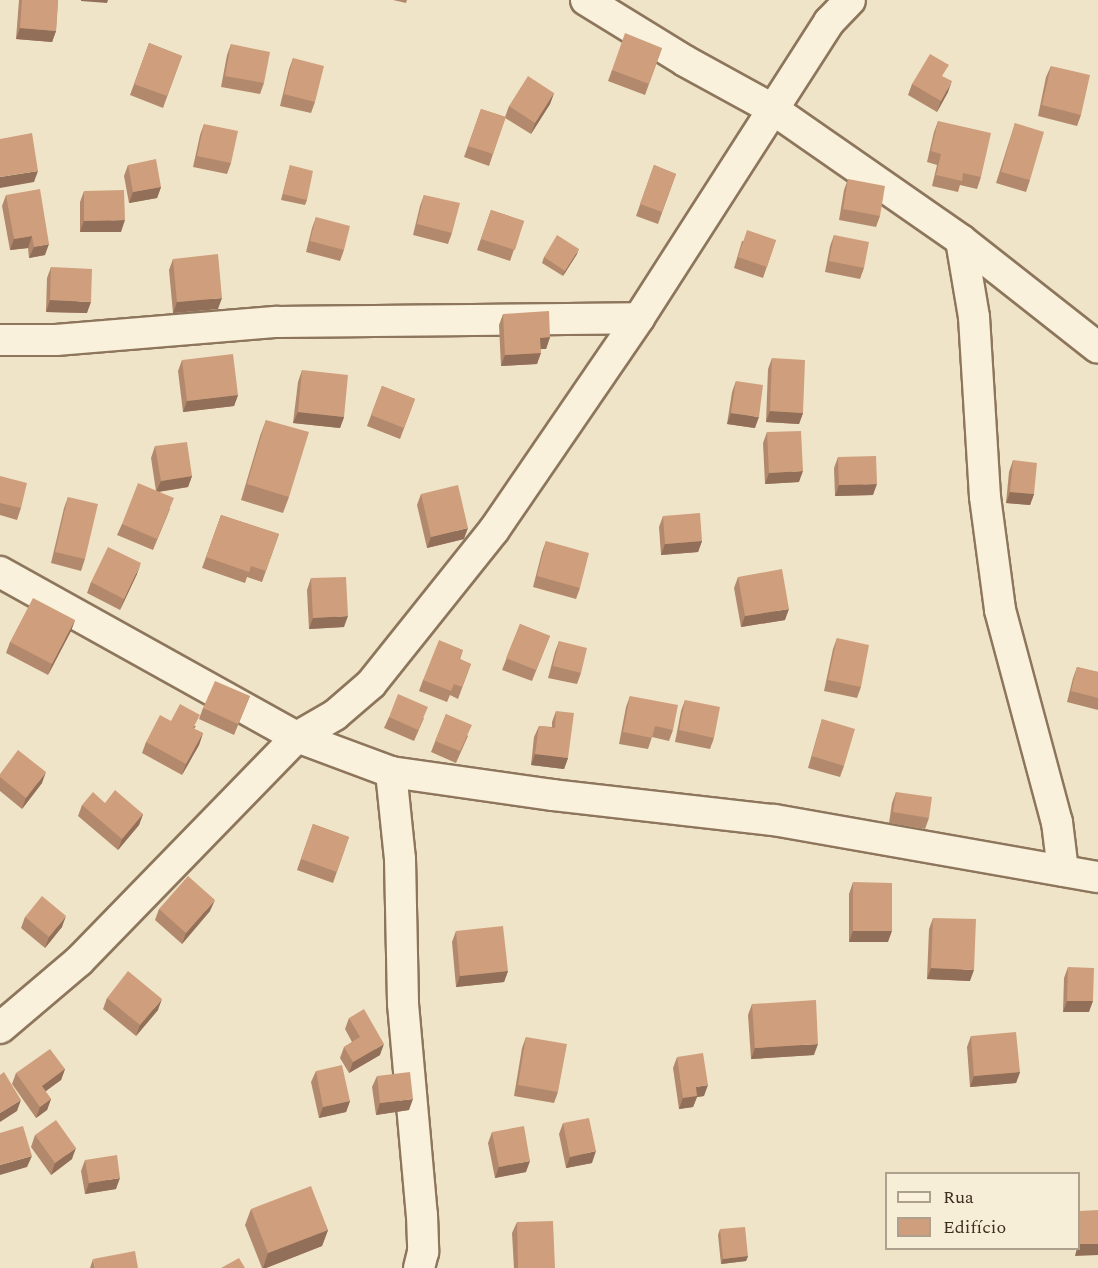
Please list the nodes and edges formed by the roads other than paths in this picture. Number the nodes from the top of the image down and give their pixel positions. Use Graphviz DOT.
graph roads {
  1 [pos="586,0"];
  2 [pos="850,0"];
  3 [pos="771,108"];
  4 [pos="961,240"];
  5 [pos="639,318"];
  6 [pos="0,340"];
  7 [pos="1098,348"];
  8 [pos="0,572"];
  9 [pos="297,737"];
  10 [pos="391,772"];
  11 [pos="1087,880"];
  12 [pos="0,1028"];
  13 [pos="419,1268"];
  1 -- 3 [label="street"];
  2 -- 3 [label="street"];
  3 -- 4 [label="street"];
  3 -- 5 [label="street"];
  4 -- 7 [label="street"];
  4 -- 11 [label="street"];
  5 -- 6 [label="street"];
  5 -- 9 [label="street"];
  8 -- 9 [label="street"];
  9 -- 10 [label="street"];
  9 -- 12 [label="street"];
  10 -- 11 [label="street"];
  10 -- 13 [label="street"];
}
